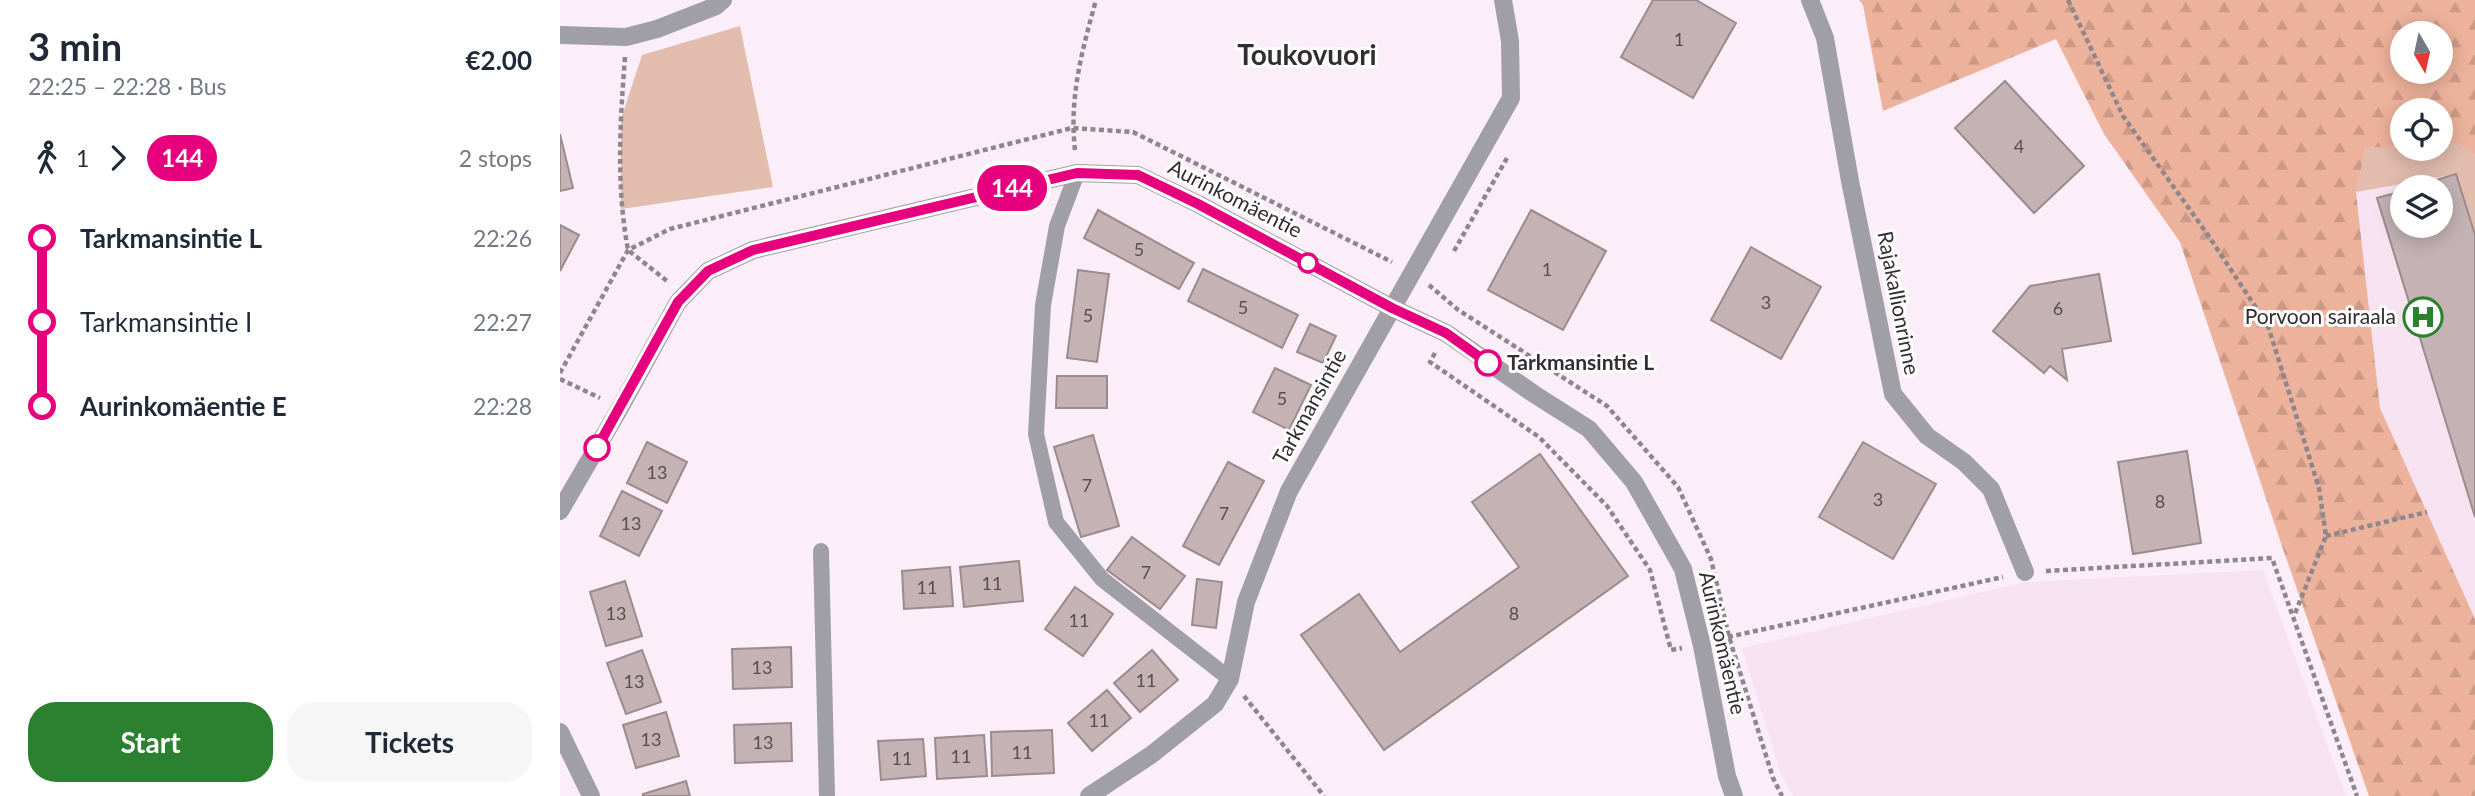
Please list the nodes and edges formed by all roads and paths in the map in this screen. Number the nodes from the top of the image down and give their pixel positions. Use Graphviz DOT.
graph roads {
  1 [pos="723,0"];
  2 [pos="1096,0"];
  3 [pos="1503,0"];
  4 [pos="1810,0"];
  5 [pos="2067,0"];
  6 [pos="560,35"];
  7 [pos="626,37"];
  8 [pos="1077,173"];
  9 [pos="628,250"];
  10 [pos="685,295"];
  11 [pos="1392,308"];
  12 [pos="1457,309"];
  13 [pos="1446,333"];
  14 [pos="560,373"];
  15 [pos="560,511"];
  16 [pos="2427,512"];
  17 [pos="2326,536"];
  18 [pos="821,551"];
  19 [pos="2025,572"];
  20 [pos="2293,618"];
  21 [pos="1702,646"];
  22 [pos="1230,679"];
  23 [pos="560,732"];
  24 [pos="591,796"];
  25 [pos="827,796"];
  26 [pos="1089,796"];
  27 [pos="1324,796"];
  28 [pos="1734,796"];
  29 [pos="2357,796"];
  1 -- 7 [label="street"];
  2 -- 9 [label="path"];
  3 -- 11 [label="street, Tarkmansintie"];
  4 -- 19 [label="street, Rajakallionrinne"];
  5 -- 17 [label="path"];
  6 -- 7 [label="street"];
  7 -- 9 [label="path"];
  8 -- 10 [label="street, Aurinkomäentie"];
  8 -- 11 [label="street, Aurinkomäentie"];
  8 -- 22 [label="lane"];
  9 -- 10 [label="path"];
  9 -- 14 [label="path"];
  10 -- 15 [label="street, Aurinkomäentie"];
  11 -- 13 [label="street, Aurinkomäentie"];
  11 -- 22 [label="street, Tarkmansintie"];
  12 -- 13 [label="path"];
  13 -- 21 [label="street, Aurinkomäentie"];
  13 -- 21 [label="path"];
  16 -- 17 [label="path"];
  17 -- 20 [label="path"];
  18 -- 25 [label="lane"];
  19 -- 20 [label="path"];
  19 -- 21 [label="path"];
  20 -- 29 [label="path"];
  21 -- 28 [label="street, Aurinkomäentie"];
  22 -- 26 [label="street, Tarkmansintie"];
  22 -- 27 [label="path"];
  23 -- 24 [label="street"];
}
